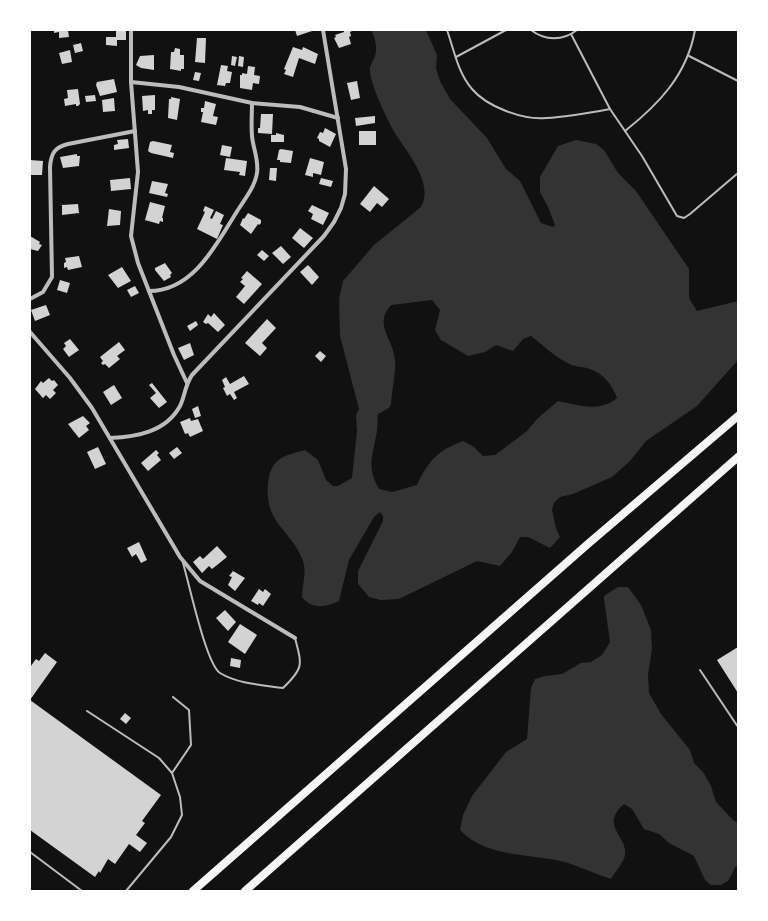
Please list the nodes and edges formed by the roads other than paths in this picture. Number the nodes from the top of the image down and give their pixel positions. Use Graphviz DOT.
graph roads {
  1 [pos="131,30"];
  2 [pos="323,30"];
  3 [pos="447,30"];
  4 [pos="506,30"];
  5 [pos="531,30"];
  6 [pos="577,30"];
  7 [pos="695,30"];
  8 [pos="571,34"];
  9 [pos="689,56"];
  10 [pos="456,57"];
  11 [pos="738,81"];
  12 [pos="132,82"];
  13 [pos="252,103"];
  14 [pos="610,109"];
  15 [pos="338,118"];
  16 [pos="136,131"];
  17 [pos="625,131"];
  18 [pos="738,173"];
  19 [pos="149,291"];
  20 [pos="30,299"];
  21 [pos="30,332"];
  22 [pos="187,383"];
  23 [pos="738,416"];
  24 [pos="110,438"];
  25 [pos="738,457"];
  26 [pos="183,561"];
  27 [pos="295,638"];
  28 [pos="700,670"];
  29 [pos="173,696"];
  30 [pos="87,711"];
  31 [pos="738,727"];
  32 [pos="172,773"];
  33 [pos="30,852"];
  34 [pos="82,891"];
  35 [pos="126,891"];
  36 [pos="193,891"];
  37 [pos="245,891"];
  38 [pos="332,891"];
  39 [pos="336,891"];
  1 -- 12 [label="street"];
  2 -- 15 [label="street"];
  3 -- 10 [label="lane"];
  4 -- 10 [label="lane"];
  5 -- 8 [label="lane"];
  6 -- 8 [label="lane"];
  7 -- 9 [label="lane"];
  8 -- 14 [label="lane"];
  9 -- 11 [label="lane"];
  9 -- 17 [label="lane"];
  10 -- 14 [label="lane"];
  12 -- 13 [label="street"];
  12 -- 16 [label="street"];
  13 -- 15 [label="street"];
  13 -- 19 [label="street"];
  14 -- 17 [label="lane"];
  15 -- 22 [label="street"];
  16 -- 19 [label="street"];
  16 -- 20 [label="street"];
  17 -- 18 [label="lane"];
  19 -- 22 [label="street"];
  21 -- 24 [label="street"];
  22 -- 24 [label="street"];
  23 -- 36 [label="highway"];
  24 -- 26 [label="street"];
  25 -- 37 [label="highway"];
  26 -- 27 [label="street"];
  26 -- 27 [label="lane"];
  28 -- 31 [label="lane"];
  29 -- 32 [label="lane"];
  30 -- 32 [label="lane"];
  32 -- 35 [label="lane"];
  33 -- 34 [label="lane"];
  38 -- 39 [label="lane"];
}
